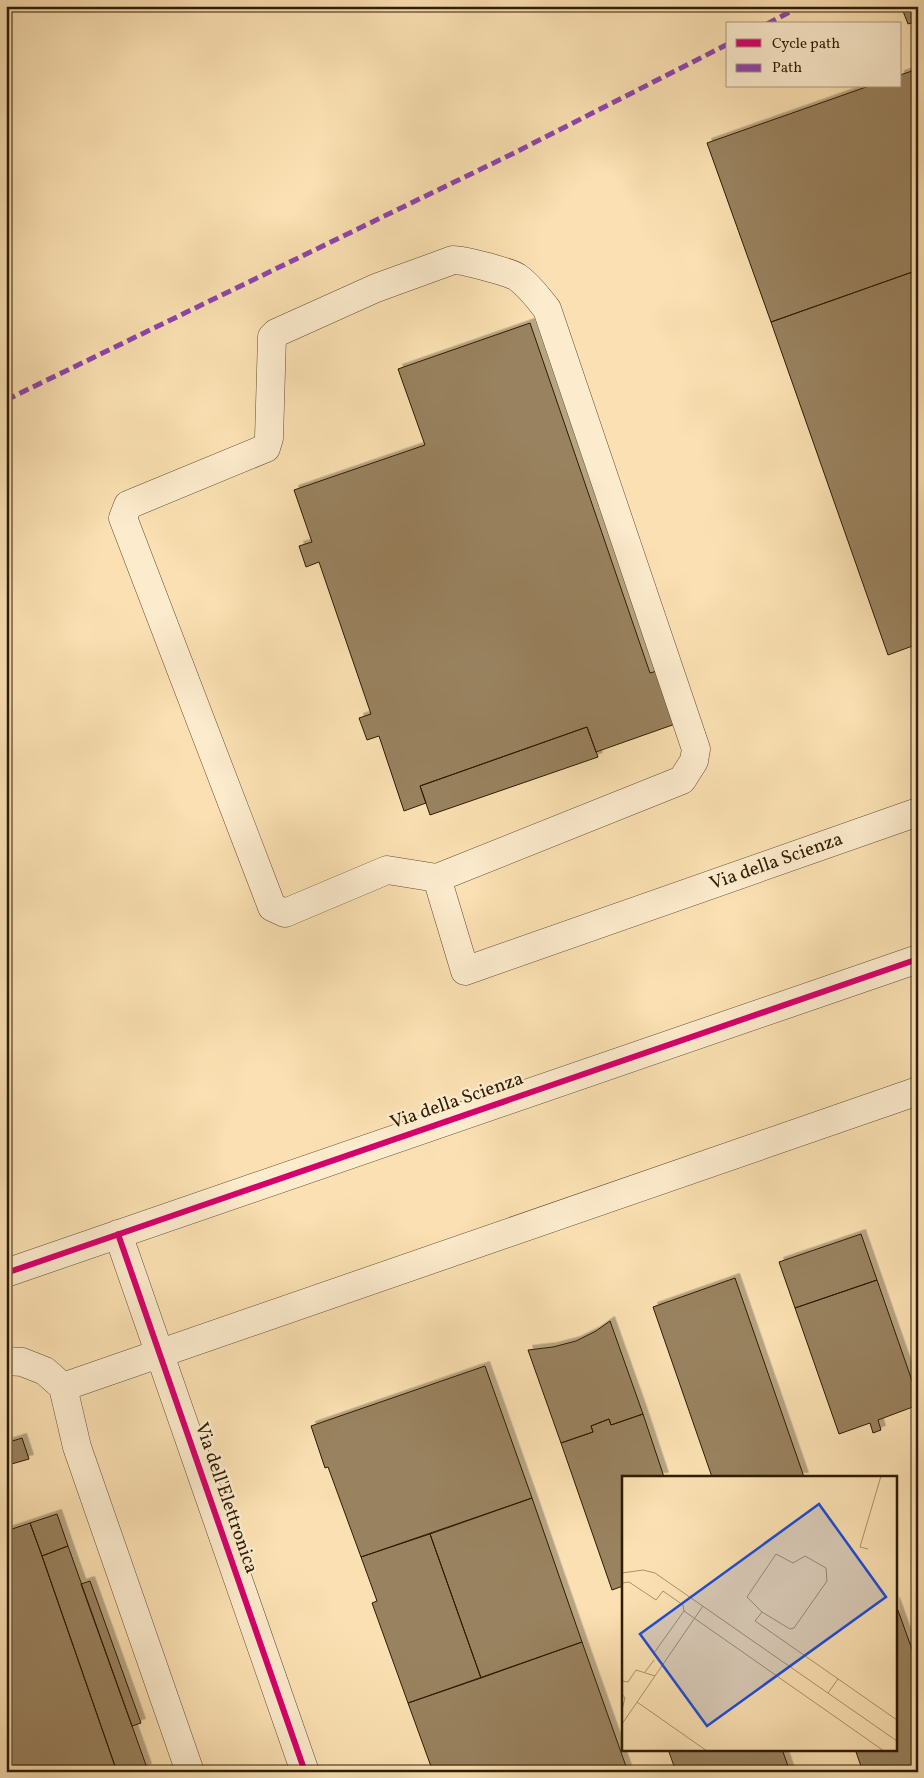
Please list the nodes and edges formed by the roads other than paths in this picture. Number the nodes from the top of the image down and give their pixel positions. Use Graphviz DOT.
graph roads {
  1 [pos="918,812"];
  2 [pos="437,878"];
  3 [pos="918,958"];
  4 [pos="918,1091"];
  5 [pos="118,1234"];
  6 [pos="6,1273"];
  7 [pos="160,1354"];
  8 [pos="6,1360"];
  9 [pos="63,1387"];
  10 [pos="190,1772"];
  11 [pos="305,1772"];
  1 -- 2 [label="street, Via della Scienza"];
  2 -- 2 [label="street"];
  3 -- 5 [label="street, Via della Scienza"];
  4 -- 7 [label="street"];
  5 -- 6 [label="street, Via della Scienza"];
  5 -- 7 [label="street, Via dell'Elettronica"];
  7 -- 9 [label="street"];
  7 -- 11 [label="street, Via dell'Elettronica"];
  8 -- 9 [label="street"];
  9 -- 10 [label="street"];
}
